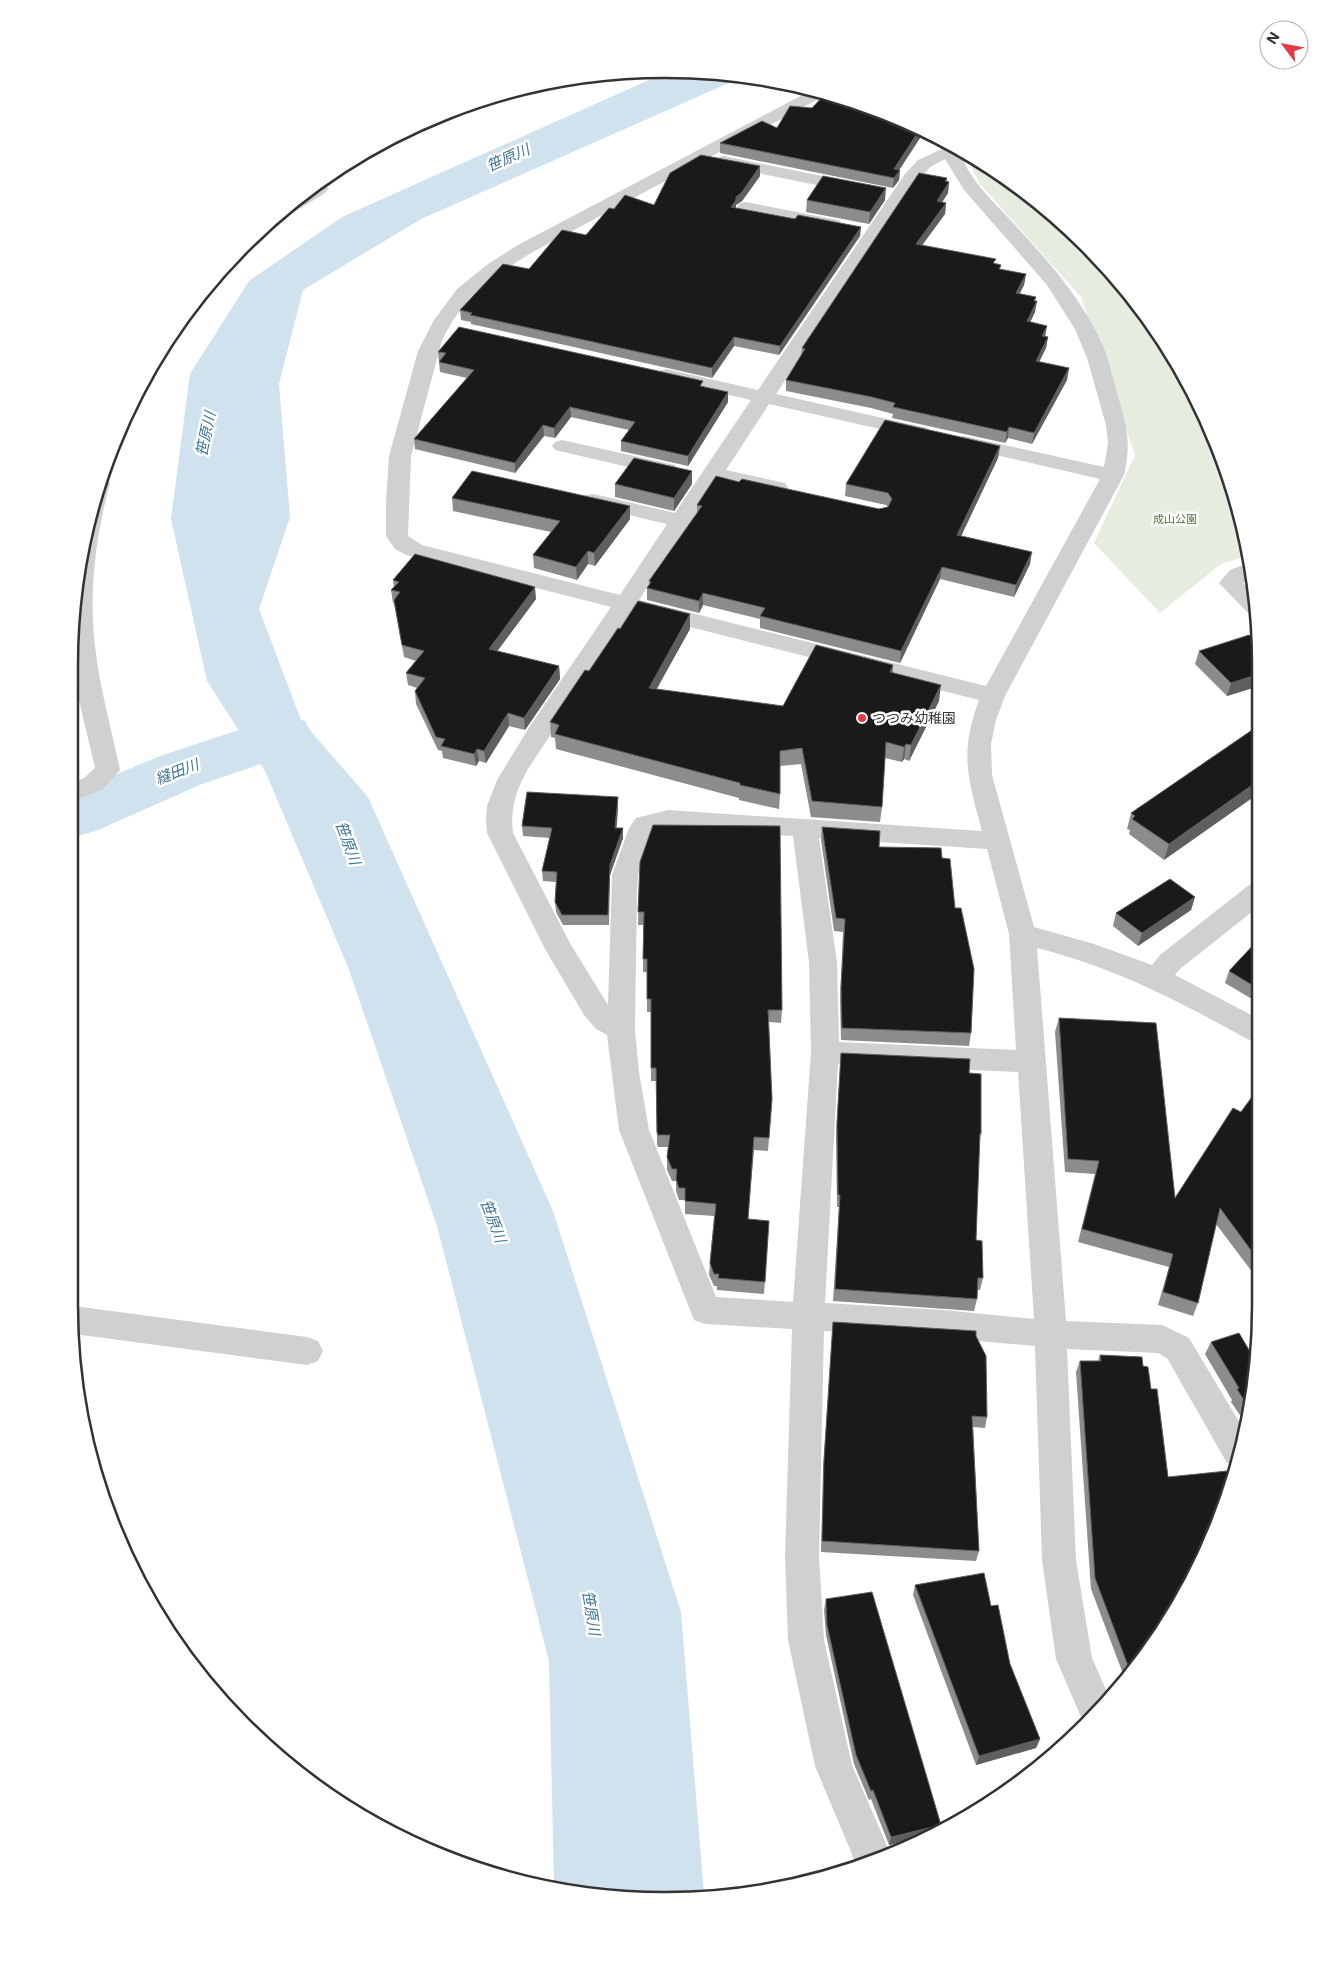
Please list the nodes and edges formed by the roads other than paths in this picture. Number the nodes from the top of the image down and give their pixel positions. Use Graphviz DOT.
graph roads {
  1 [pos="812,97"];
  2 [pos="946,150"];
  3 [pos="953,153"];
  4 [pos="698,156"];
  5 [pos="885,193"];
  6 [pos="746,207"];
  7 [pos="859,229"];
  8 [pos="651,372"];
  9 [pos="765,397"];
  10 [pos="562,446"];
  11 [pos="1114,475"];
  12 [pos="710,476"];
  13 [pos="795,492"];
  14 [pos="577,496"];
  15 [pos="680,520"];
  16 [pos="1244,573"];
  17 [pos="84,584"];
  18 [pos="1247,600"];
  19 [pos="625,604"];
  20 [pos="993,696"];
  21 [pos="78,790"];
  22 [pos="805,828"];
  23 [pos="998,841"];
  24 [pos="1252,897"];
  25 [pos="1022,934"];
  26 [pos="1157,979"];
  27 [pos="1252,1028"];
  28 [pos="621,1030"];
  29 [pos="825,1052"];
  30 [pos="1032,1062"];
  31 [pos="808,1317"];
  32 [pos="78,1321"];
  33 [pos="1051,1334"];
  34 [pos="307,1352"];
  35 [pos="1234,1444"];
  36 [pos="1094,1705"];
  37 [pos="871,1853"];
  1 -- 4 [label="street"];
  2 -- 5 [label="street"];
  3 -- 11 [label="street"];
  4 -- 5 [label="street"];
  4 -- 19 [label="street"];
  5 -- 7 [label="street"];
  6 -- 7 [label="street"];
  7 -- 9 [label="street"];
  8 -- 9 [label="street"];
  9 -- 11 [label="street"];
  9 -- 12 [label="street"];
  10 -- 12 [label="street"];
  11 -- 20 [label="street"];
  12 -- 13 [label="street"];
  12 -- 15 [label="street"];
  14 -- 15 [label="street"];
  15 -- 19 [label="street"];
  16 -- 18 [label="street"];
  17 -- 21 [label="street"];
  19 -- 20 [label="street"];
  19 -- 28 [label="street"];
  20 -- 23 [label="street"];
  22 -- 23 [label="street"];
  22 -- 28 [label="street"];
  22 -- 29 [label="street"];
  23 -- 25 [label="street"];
  24 -- 26 [label="street"];
  25 -- 26 [label="street"];
  25 -- 30 [label="street"];
  26 -- 27 [label="street"];
  28 -- 31 [label="street"];
  29 -- 30 [label="street"];
  29 -- 31 [label="street"];
  30 -- 33 [label="street"];
  31 -- 33 [label="street"];
  31 -- 37 [label="street"];
  32 -- 34 [label="street"];
  33 -- 35 [label="street"];
  33 -- 36 [label="street"];
}
